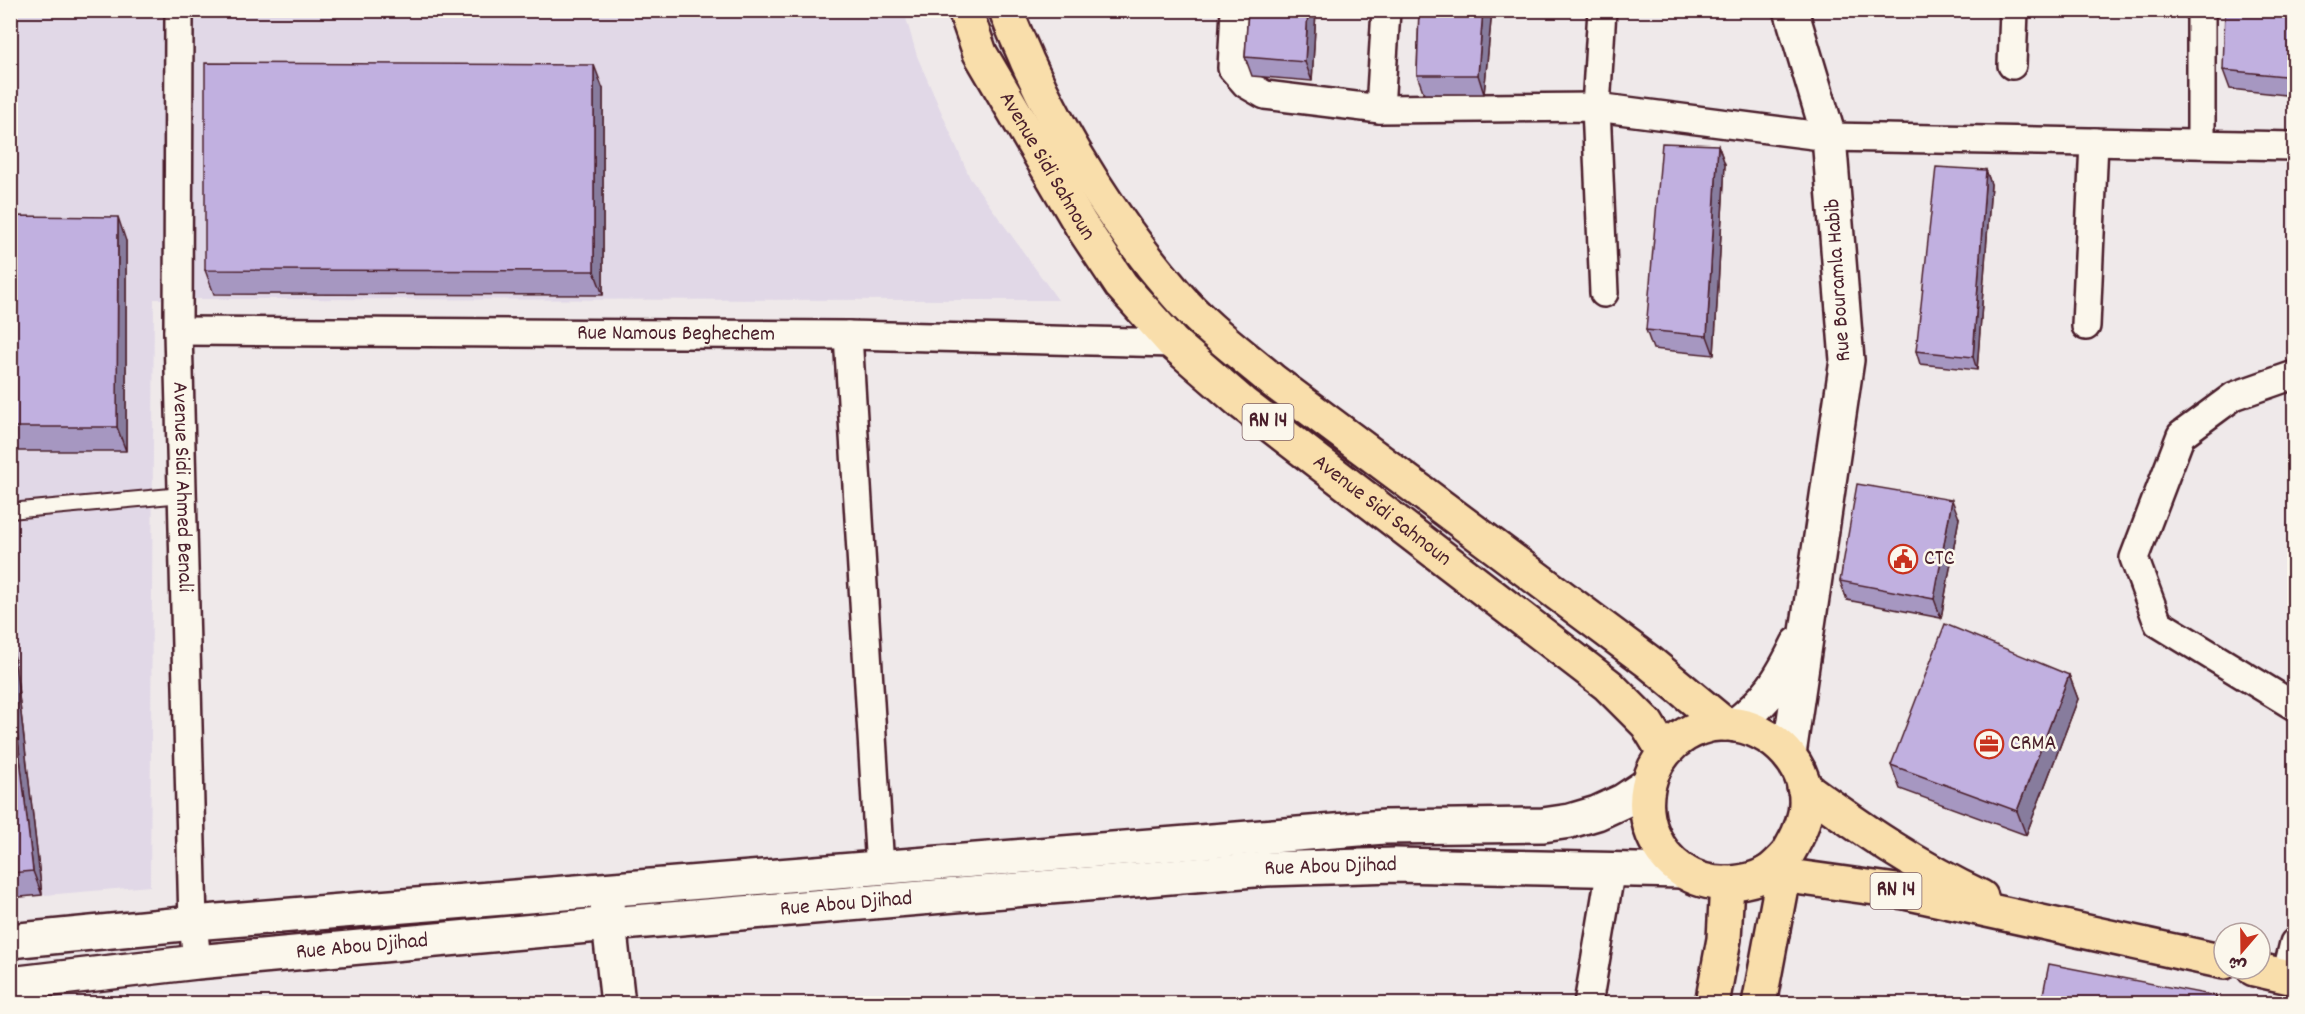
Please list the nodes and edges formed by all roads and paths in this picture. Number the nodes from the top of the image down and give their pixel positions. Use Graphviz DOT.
graph roads {
  1 [pos="179,10"];
  2 [pos="965,10"];
  3 [pos="1006,10"];
  4 [pos="1234,10"];
  5 [pos="1386,10"];
  6 [pos="1602,10"];
  7 [pos="1791,10"];
  8 [pos="2014,10"];
  9 [pos="2201,10"];
  10 [pos="2012,65"];
  11 [pos="1596,107"];
  12 [pos="1380,108"];
  13 [pos="1829,137"];
  14 [pos="2094,142"];
  15 [pos="2201,144"];
  16 [pos="2295,146"];
  17 [pos="1604,293"];
  18 [pos="2086,326"];
  19 [pos="178,331"];
  20 [pos="848,335"];
  21 [pos="1173,343"];
  22 [pos="2295,375"];
  23 [pos="182,495"];
  24 [pos="10,511"];
  25 [pos="1808,624"];
  26 [pos="2295,706"];
  27 [pos="1730,724"];
  28 [pos="1664,752"];
  29 [pos="1788,754"];
  30 [pos="1647,786"];
  31 [pos="1804,787"];
  32 [pos="1779,867"];
  33 [pos="1611,868"];
  34 [pos="879,869"];
  35 [pos="1683,871"];
  36 [pos="1727,883"];
  37 [pos="606,890"];
  38 [pos="2023,917"];
  39 [pos="193,923"];
  40 [pos="610,924"];
  41 [pos="10,941"];
  42 [pos="2295,942"];
  43 [pos="2212,959"];
  44 [pos="197,962"];
  45 [pos="2272,973"];
  46 [pos="2290,977"];
  47 [pos="25,990"];
  48 [pos="618,1004"];
  49 [pos="1588,1004"];
  50 [pos="1712,1004"];
  51 [pos="1759,1004"];
  1 -- 19 [label="street, Avenue Sidi Ahmed Benali"];
  2 -- 21 [label="main road, Avenue Sidi Sahnoun / RN 14"];
  3 -- 27 [label="main road, Avenue Sidi Sahnoun / RN 14"];
  4 -- 12 [label="street"];
  5 -- 12 [label="street"];
  6 -- 11 [label="street"];
  7 -- 13 [label="main road, Rue Bouramla Habib"];
  8 -- 10 [label="street"];
  9 -- 15 [label="street"];
  11 -- 12 [label="street"];
  11 -- 13 [label="street"];
  11 -- 17 [label="street"];
  13 -- 14 [label="street"];
  13 -- 25 [label="main road, Rue Bouramla Habib"];
  14 -- 15 [label="street"];
  14 -- 18 [label="street"];
  15 -- 16 [label="street"];
  19 -- 20 [label="street, Rue Namous Beghechem"];
  19 -- 23 [label="street, Avenue Sidi Ahmed Benali"];
  20 -- 21 [label="street, Rue Namous Beghechem"];
  20 -- 34 [label="street"];
  21 -- 28 [label="main road, Avenue Sidi Sahnoun / RN 14"];
  22 -- 26 [label="street"];
  23 -- 24 [label="lane"];
  23 -- 39 [label="street, Avenue Sidi Ahmed Benali"];
  25 -- 27 [label="main road"];
  25 -- 29 [label="main road, Rue Bouramla Habib"];
  27 -- 28 [label="main road"];
  27 -- 29 [label="main road"];
  28 -- 30 [label="main road"];
  29 -- 31 [label="main road"];
  30 -- 34 [label="main road, Rue Abou Djihad"];
  30 -- 35 [label="main road"];
  31 -- 32 [label="main road"];
  31 -- 38 [label="main road, RN 14"];
  32 -- 36 [label="main road"];
  32 -- 38 [label="main road, RN 14"];
  32 -- 51 [label="main road"];
  33 -- 35 [label="main road, Rue Abou Djihad"];
  33 -- 40 [label="main road, Rue Abou Djihad"];
  33 -- 49 [label="street"];
  34 -- 37 [label="main road, Rue Abou Djihad"];
  35 -- 36 [label="main road"];
  36 -- 50 [label="main road"];
  37 -- 39 [label="main road, Rue Abou Djihad"];
  37 -- 40 [label="main road"];
  38 -- 43 [label="main road, RN 14"];
  39 -- 41 [label="main road, Rue Abou Djihad"];
  39 -- 44 [label="street, Avenue Sidi Ahmed Benali"];
  40 -- 44 [label="main road, Rue Abou Djihad"];
  40 -- 48 [label="main road"];
  42 -- 46 [label="street"];
  44 -- 47 [label="main road, Rue Abou Djihad"];
  45 -- 46 [label="main road"];
}
